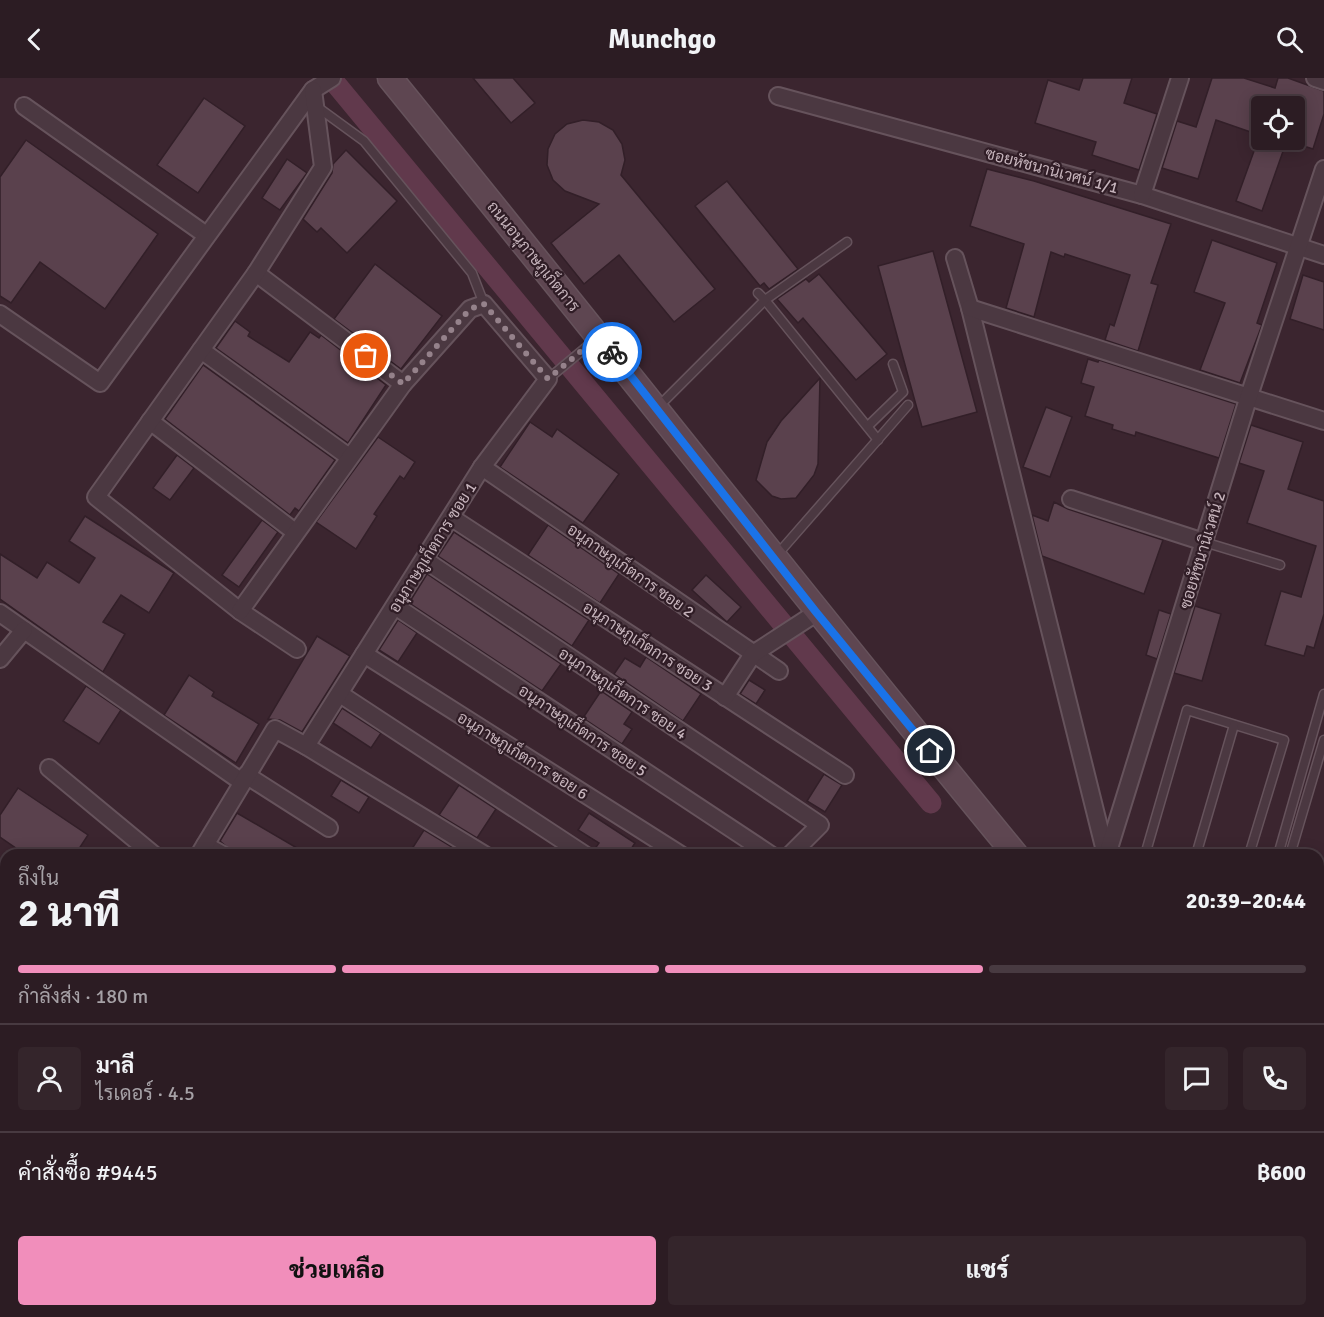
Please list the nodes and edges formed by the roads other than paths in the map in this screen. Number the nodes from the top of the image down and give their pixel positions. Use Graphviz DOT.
graph roads {
  1 [pos="332,78"];
  2 [pos="390,78"];
  3 [pos="1180,78"];
  4 [pos="1315,78"];
  5 [pos="1324,81"];
  6 [pos="778,96"];
  7 [pos="314,97"];
  8 [pos="24,106"];
  9 [pos="1324,169"];
  10 [pos="1142,195"];
  11 [pos="206,235"];
  12 [pos="847,242"];
  13 [pos="1298,246"];
  14 [pos="1324,255"];
  15 [pos="955,258"];
  16 [pos="256,273"];
  17 [pos="758,292"];
  18 [pos="765,300"];
  19 [pos="484,304"];
  20 [pos="970,308"];
  21 [pos="0,314"];
  22 [pos="599,336"];
  23 [pos="201,350"];
  24 [pos="893,364"];
  25 [pos="548,379"];
  26 [pos="403,384"];
  27 [pos="1248,399"];
  28 [pos="908,405"];
  29 [pos="657,409"];
  30 [pos="150,421"];
  31 [pos="1324,421"];
  32 [pos="868,426"];
  33 [pos="878,440"];
  34 [pos="349,457"];
  35 [pos="482,468"];
  36 [pos="1071,499"];
  37 [pos="452,518"];
  38 [pos="295,532"];
  39 [pos="1204,542"];
  40 [pos="773,558"];
  41 [pos="425,560"];
  42 [pos="1280,565"];
  43 [pos="395,606"];
  44 [pos="240,611"];
  45 [pos="816,612"];
  46 [pos="0,613"];
  47 [pos="24,630"];
  48 [pos="297,649"];
  49 [pos="364,654"];
  50 [pos="753,654"];
  51 [pos="0,659"];
  52 [pos="779,671"];
  53 [pos="339,694"];
  54 [pos="1324,694"];
  55 [pos="725,697"];
  56 [pos="1234,724"];
  57 [pos="1324,740"];
  58 [pos="306,746"];
  59 [pos="49,768"];
  60 [pos="845,775"];
  61 [pos="244,778"];
  62 [pos="329,828"];
  63 [pos="147,849"];
  64 [pos="203,849"];
  65 [pos="475,849"];
  66 [pos="576,849"];
  67 [pos="672,849"];
  68 [pos="762,849"];
  69 [pos="796,849"];
  70 [pos="1011,849"];
  71 [pos="1105,849"];
  72 [pos="1109,849"];
  73 [pos="1147,849"];
  74 [pos="1198,849"];
  75 [pos="1251,849"];
  76 [pos="1280,849"];
  77 [pos="1292,849"];
  1 -- 7 [label="street"];
  2 -- 22 [label="street, ถนนอนุภาษภูเก็ตการ"];
  3 -- 10 [label="street"];
  4 -- 5 [label="street"];
  6 -- 10 [label="street, ซอยหัชนานิเวศน์ 1/1"];
  7 -- 11 [label="street"];
  7 -- 16 [label="street"];
  7 -- 19 [label="lane"];
  8 -- 11 [label="street"];
  9 -- 13 [label="street, ซอยหัชนานิเวศน์ 2"];
  10 -- 13 [label="street, ซอยหัชนานิเวศน์ 1/1"];
  11 -- 21 [label="street"];
  12 -- 18 [label="lane"];
  13 -- 14 [label="street, ซอยหัชนานิเวศน์ 1/1"];
  13 -- 27 [label="street, ซอยหัชนานิเวศน์ 2"];
  15 -- 20 [label="street"];
  16 -- 23 [label="street"];
  16 -- 26 [label="street"];
  17 -- 18 [label="lane"];
  18 -- 29 [label="lane"];
  18 -- 32 [label="lane"];
  19 -- 25 [label="street"];
  19 -- 26 [label="street"];
  20 -- 27 [label="street"];
  20 -- 71 [label="street"];
  22 -- 25 [label="lane, อนุภาษภูเก็ตการ ซอย 1"];
  22 -- 29 [label="street, ถนนอนุภาษภูเก็ตการ"];
  23 -- 30 [label="street"];
  23 -- 34 [label="street"];
  24 -- 32 [label="lane"];
  25 -- 35 [label="street, อนุภาษภูเก็ตการ ซอย 1"];
  26 -- 34 [label="street"];
  27 -- 31 [label="street"];
  27 -- 39 [label="street, ซอยหัชนานิเวศน์ 2"];
  28 -- 33 [label="lane"];
  29 -- 40 [label="street, ถนนอนุภาษภูเก็ตการ"];
  30 -- 38 [label="street"];
  30 -- 44 [label="street"];
  32 -- 33 [label="lane"];
  33 -- 40 [label="lane"];
  34 -- 38 [label="street"];
  35 -- 37 [label="street, อนุภาษภูเก็ตการ ซอย 1"];
  35 -- 50 [label="street, อนุภาษภูเก็ตการ ซอย 2"];
  36 -- 39 [label="street"];
  37 -- 41 [label="street, อนุภาษภูเก็ตการ ซอย 1"];
  37 -- 55 [label="street, อนุภาษภูเก็ตการ ซอย 3"];
  38 -- 44 [label="street"];
  39 -- 42 [label="lane"];
  39 -- 72 [label="street, ซอยหัชนานิเวศน์ 2"];
  40 -- 45 [label="street, ถนนอนุภาษภูเก็ตการ"];
  41 -- 43 [label="street, อนุภาษภูเก็ตการ ซอย 1"];
  41 -- 69 [label="street, อนุภาษภูเก็ตการ ซอย 4"];
  43 -- 49 [label="street, อนุภาษภูเก็ตการ ซอย 1"];
  43 -- 68 [label="street, อนุภาษภูเก็ตการ ซอย 5"];
  44 -- 48 [label="street"];
  45 -- 50 [label="street"];
  45 -- 70 [label="street, ถนนอนุภาษภูเก็ตการ"];
  46 -- 47 [label="street"];
  47 -- 51 [label="street"];
  47 -- 61 [label="street"];
  49 -- 53 [label="street, อนุภาษภูเก็ตการ ซอย 1"];
  49 -- 67 [label="street, อนุภาษภูเก็ตการ ซอย 6"];
  50 -- 52 [label="street, อนุภาษภูเก็ตการ ซอย 2"];
  50 -- 55 [label="street"];
  53 -- 58 [label="street, อนุภาษภูเก็ตการ ซอย 1"];
  53 -- 66 [label="street"];
  54 -- 76 [label="lane"];
  55 -- 60 [label="street, อนุภาษภูเก็ตการ ซอย 3"];
  56 -- 73 [label="lane"];
  56 -- 74 [label="lane"];
  56 -- 75 [label="lane"];
  57 -- 77 [label="lane"];
  58 -- 61 [label="street"];
  58 -- 65 [label="street"];
  59 -- 63 [label="street"];
  61 -- 62 [label="street"];
  61 -- 64 [label="street"];
}
